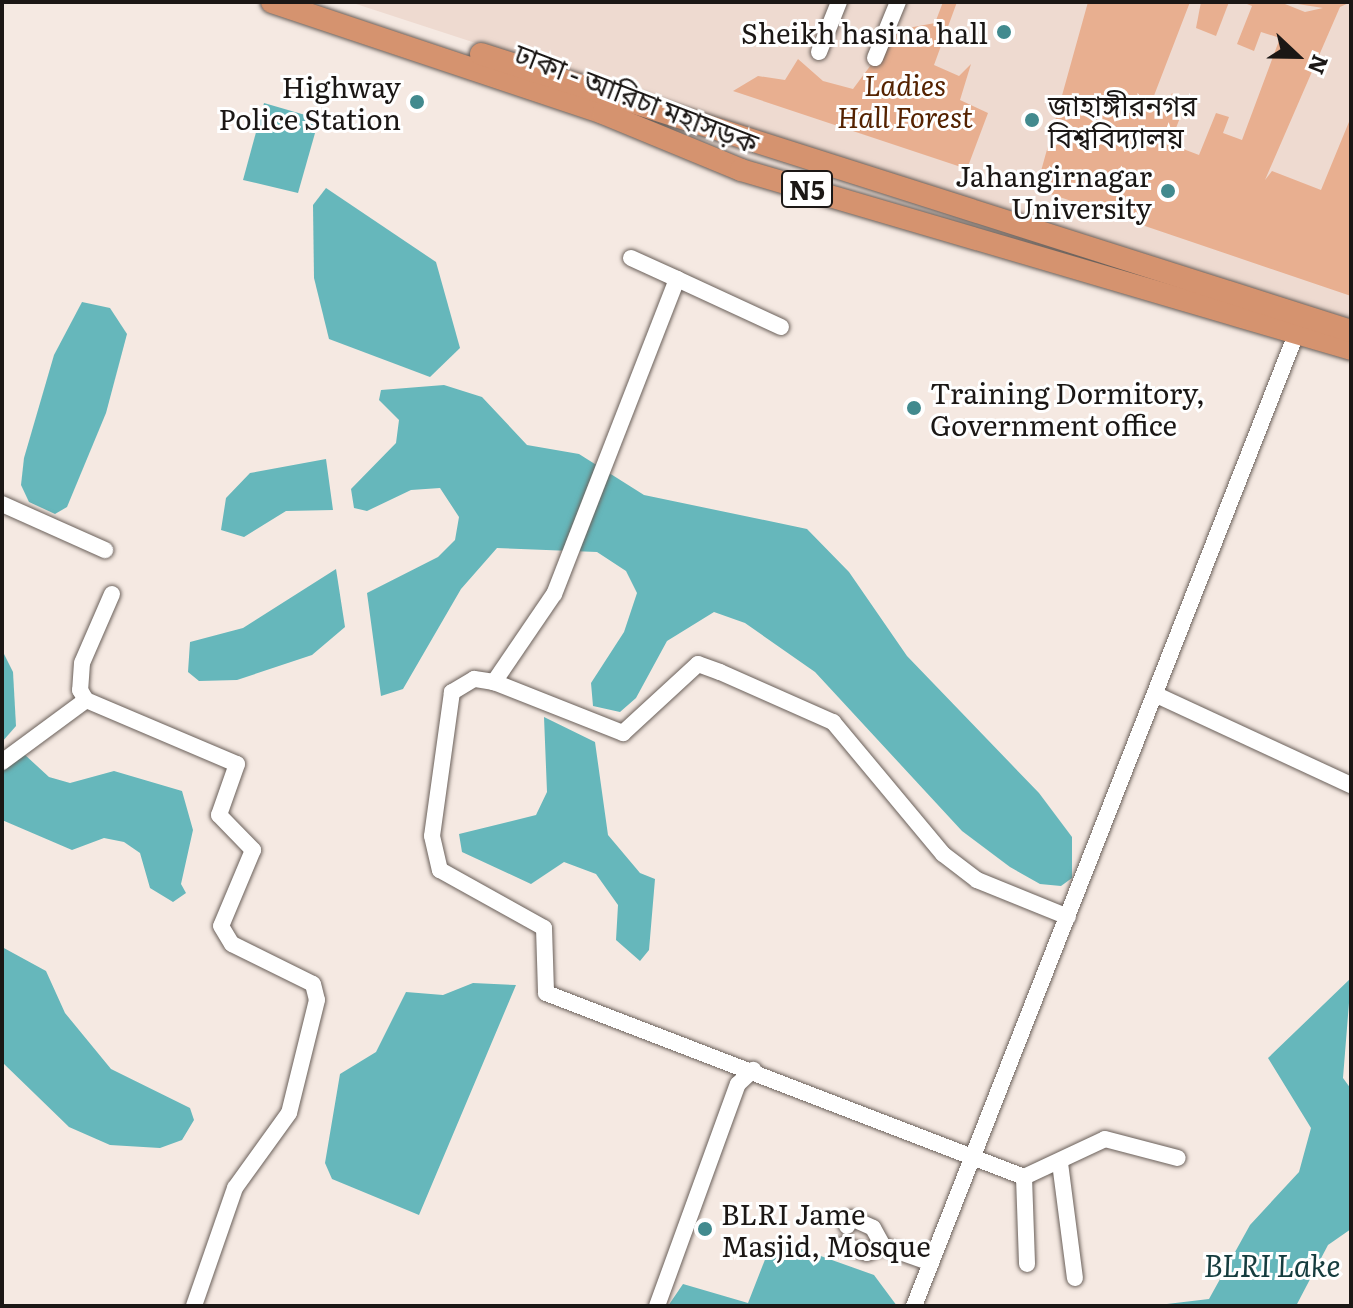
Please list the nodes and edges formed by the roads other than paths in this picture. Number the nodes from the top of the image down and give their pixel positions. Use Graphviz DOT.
graph roads {
  1 [pos="272,2"];
  2 [pos="320,2"];
  3 [pos="839,2"];
  4 [pos="898,2"];
  5 [pos="819,52"];
  6 [pos="875,58"];
  7 [pos="631,258"];
  8 [pos="677,279"];
  9 [pos="781,327"];
  10 [pos="1351,331"];
  11 [pos="1296,334"];
  12 [pos="1351,349"];
  13 [pos="2,504"];
  14 [pos="105,550"];
  15 [pos="112,594"];
  16 [pos="494,682"];
  17 [pos="1159,696"];
  18 [pos="86,700"];
  19 [pos="2,762"];
  20 [pos="1351,785"];
  21 [pos="1068,917"];
  22 [pos="753,1070"];
  23 [pos="1178,1158"];
  24 [pos="973,1159"];
  25 [pos="1060,1163"];
  26 [pos="1024,1177"];
  27 [pos="847,1226"];
  28 [pos="843,1245"];
  29 [pos="883,1246"];
  30 [pos="931,1263"];
  31 [pos="1027,1264"];
  32 [pos="1075,1278"];
  33 [pos="194,1306"];
  34 [pos="657,1306"];
  35 [pos="914,1306"];
  1 -- 11 [label="highway, ঢাকা - আরিচা মহাসড়ক / N5"];
  2 -- 10 [label="highway, ঢাকা - আরিচা মহাসড়ক / N5"];
  3 -- 5 [label="street"];
  4 -- 6 [label="street"];
  7 -- 8 [label="street"];
  8 -- 9 [label="street"];
  8 -- 16 [label="street"];
  11 -- 12 [label="highway, ঢাকা - আরিচা মহাসড়ক / N5"];
  11 -- 17 [label="street"];
  13 -- 14 [label="street"];
  15 -- 18 [label="street"];
  16 -- 21 [label="street"];
  16 -- 22 [label="street"];
  17 -- 20 [label="street"];
  17 -- 21 [label="street"];
  18 -- 19 [label="street"];
  18 -- 33 [label="street"];
  21 -- 24 [label="street"];
  22 -- 24 [label="street"];
  22 -- 34 [label="street"];
  23 -- 25 [label="street"];
  24 -- 26 [label="street"];
  24 -- 30 [label="street"];
  25 -- 26 [label="street"];
  25 -- 32 [label="street"];
  26 -- 31 [label="street"];
  27 -- 29 [label="street"];
  28 -- 29 [label="street"];
  29 -- 30 [label="street"];
  30 -- 35 [label="street"];
}
